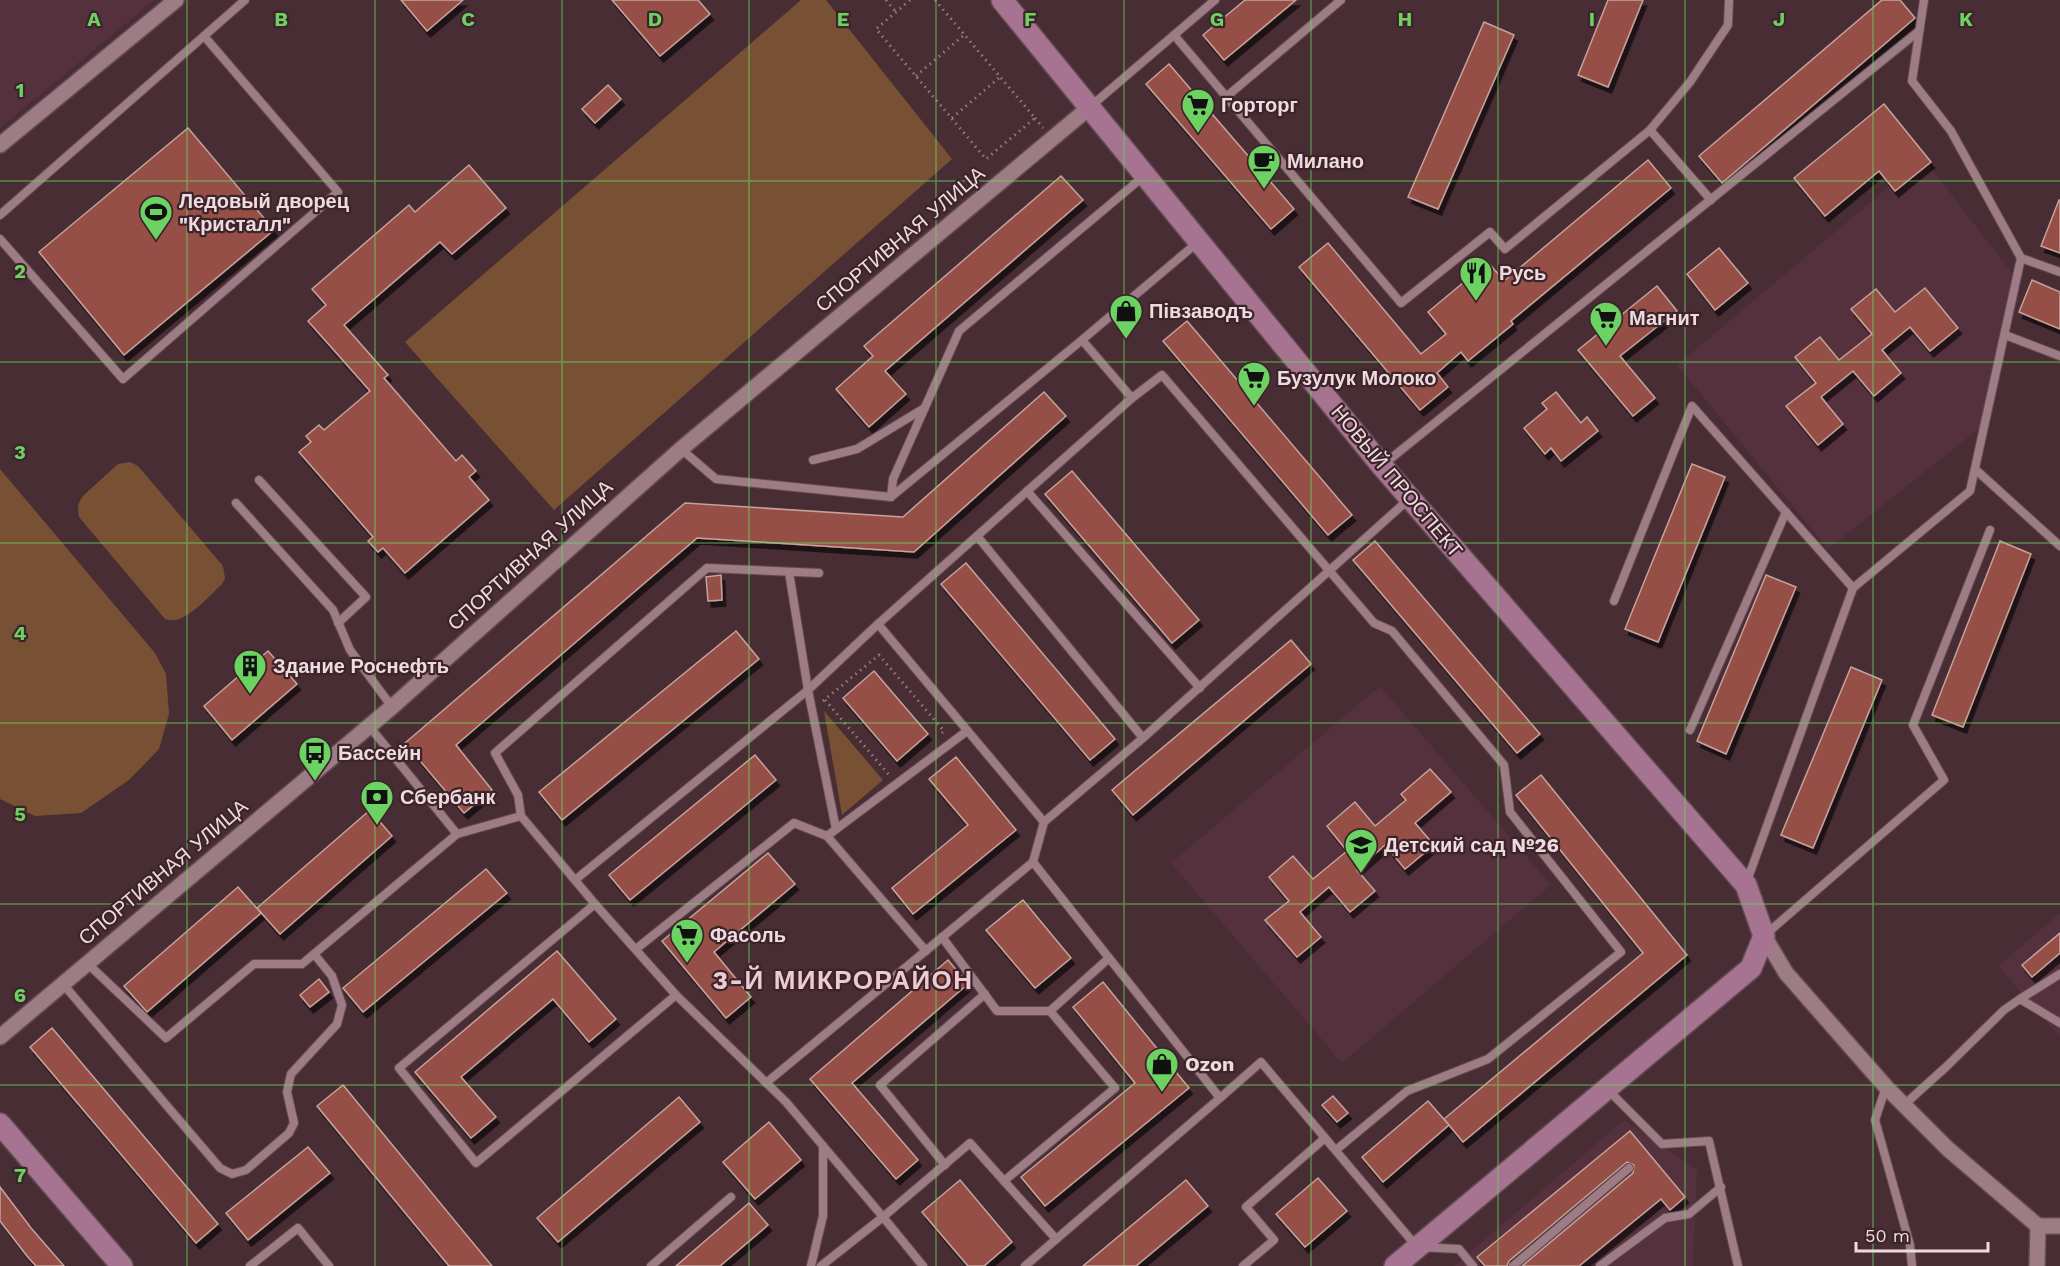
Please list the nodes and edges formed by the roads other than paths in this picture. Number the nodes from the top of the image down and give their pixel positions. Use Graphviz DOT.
graph roads {
  1 [pos="176,0"];
  2 [pos="245,0"];
  3 [pos="1002,0"];
  4 [pos="1215,0"];
  5 [pos="1341,0"];
  6 [pos="1729,0"];
  7 [pos="1924,0"];
  8 [pos="1919,31"];
  9 [pos="1174,35"];
  10 [pos="204,36"];
  11 [pos="1226,97"];
  12 [pos="1090,106"];
  13 [pos="1650,130"];
  14 [pos="0,145"];
  15 [pos="1146,175"];
  16 [pos="1711,200"];
  17 [pos="0,214"];
  18 [pos="0,239"];
  19 [pos="1200,241"];
  20 [pos="2021,258"];
  21 [pos="2060,272"];
  22 [pos="2006,335"];
  23 [pos="1082,340"];
  24 [pos="2060,356"];
  25 [pos="1132,398"];
  26 [pos="924,408"];
  27 [pos="681,449"];
  28 [pos="813,460"];
  29 [pos="1382,466"];
  30 [pos="1975,469"];
  31 [pos="259,480"];
  32 [pos="1027,491"];
  33 [pos="891,497"];
  34 [pos="1410,498"];
  35 [pos="236,503"];
  36 [pos="1786,512"];
  37 [pos="1990,530"];
  38 [pos="977,537"];
  39 [pos="2060,546"];
  40 [pos="1329,571"];
  41 [pos="789,572"];
  42 [pos="819,573"];
  43 [pos="1853,588"];
  44 [pos="1614,601"];
  45 [pos="338,623"];
  46 [pos="878,624"];
  47 [pos="1200,688"];
  48 [pos="808,690"];
  49 [pos="392,706"];
  50 [pos="369,726"];
  51 [pos="1690,730"];
  52 [pos="967,731"];
  53 [pos="1143,738"];
  54 [pos="521,816"];
  55 [pos="1044,822"];
  56 [pos="836,829"];
  57 [pos="457,834"];
  58 [pos="827,836"];
  59 [pos="1033,862"];
  60 [pos="575,880"];
  61 [pos="1746,885"];
  62 [pos="595,904"];
  63 [pos="1764,936"];
  64 [pos="942,938"];
  65 [pos="636,949"];
  66 [pos="926,951"];
  67 [pos="314,954"];
  68 [pos="1109,958"];
  69 [pos="87,963"];
  70 [pos="2060,974"];
  71 [pos="63,984"];
  72 [pos="985,994"];
  73 [pos="676,995"];
  74 [pos="2020,999"];
  75 [pos="1050,1011"];
  76 [pos="2060,1023"];
  77 [pos="0,1037"];
  78 [pos="766,1083"];
  79 [pos="1886,1087"];
  80 [pos="1607,1089"];
  81 [pos="1220,1098"];
  82 [pos="1905,1104"];
  83 [pos="0,1124"];
  84 [pos="1325,1138"];
  85 [pos="823,1146"];
  86 [pos="1336,1150"];
  87 [pos="945,1165"];
  88 [pos="1629,1168"];
  89 [pos="1004,1181"];
  90 [pos="1721,1187"];
  91 [pos="731,1197"];
  92 [pos="882,1217"];
  93 [pos="2038,1226"];
  94 [pos="2060,1226"];
  95 [pos="1056,1239"];
  96 [pos="1418,1247"];
  97 [pos="122,1266"];
  98 [pos="250,1266"];
  99 [pos="328,1266"];
  100 [pos="651,1266"];
  101 [pos="811,1266"];
  102 [pos="821,1266"];
  103 [pos="923,1266"];
  104 [pos="1025,1266"];
  105 [pos="1243,1266"];
  106 [pos="1395,1266"];
  107 [pos="1473,1266"];
  108 [pos="1513,1266"];
  109 [pos="1600,1266"];
  110 [pos="1738,1266"];
  111 [pos="1912,1266"];
  112 [pos="2037,1266"];
  1 -- 14 [label="street"];
  2 -- 10 [label="lane"];
  3 -- 12 [label="street, НОВЫЙ ПРОСПЕКТ"];
  4 -- 9 [label="lane"];
  5 -- 11 [label="lane"];
  6 -- 13 [label="lane"];
  7 -- 8 [label="lane"];
  8 -- 16 [label="lane"];
  8 -- 20 [label="lane"];
  9 -- 11 [label="lane"];
  9 -- 12 [label="lane"];
  10 -- 17 [label="lane"];
  10 -- 18 [label="lane"];
  11 -- 13 [label="lane"];
  12 -- 15 [label="street, НОВЫЙ ПРОСПЕКТ"];
  12 -- 27 [label="street, СПОРТИВНАЯ УЛИЦА"];
  13 -- 16 [label="lane"];
  15 -- 19 [label="street, НОВЫЙ ПРОСПЕКТ"];
  15 -- 26 [label="lane"];
  16 -- 29 [label="lane"];
  19 -- 23 [label="lane"];
  19 -- 29 [label="street, НОВЫЙ ПРОСПЕКТ"];
  20 -- 21 [label="lane"];
  20 -- 22 [label="lane"];
  22 -- 24 [label="lane"];
  22 -- 30 [label="lane"];
  23 -- 25 [label="lane"];
  23 -- 33 [label="lane"];
  25 -- 32 [label="lane"];
  25 -- 40 [label="lane"];
  26 -- 28 [label="lane"];
  26 -- 33 [label="lane"];
  27 -- 33 [label="lane"];
  27 -- 49 [label="street, СПОРТИВНАЯ УЛИЦА"];
  29 -- 34 [label="street, НОВЫЙ ПРОСПЕКТ"];
  30 -- 39 [label="lane"];
  30 -- 43 [label="lane"];
  31 -- 45 [label="lane"];
  32 -- 38 [label="lane"];
  32 -- 47 [label="lane"];
  34 -- 40 [label="lane"];
  34 -- 61 [label="street, НОВЫЙ ПРОСПЕКТ"];
  35 -- 45 [label="lane"];
  36 -- 43 [label="lane"];
  36 -- 44 [label="lane"];
  36 -- 51 [label="lane"];
  37 -- 63 [label="lane"];
  38 -- 46 [label="lane"];
  38 -- 53 [label="lane"];
  40 -- 47 [label="lane"];
  40 -- 86 [label="lane"];
  41 -- 42 [label="lane"];
  41 -- 48 [label="lane"];
  41 -- 54 [label="lane"];
  43 -- 61 [label="lane"];
  45 -- 49 [label="lane"];
  46 -- 48 [label="lane"];
  46 -- 52 [label="lane"];
  47 -- 53 [label="lane"];
  48 -- 56 [label="lane"];
  48 -- 60 [label="lane"];
  49 -- 50 [label="street, СПОРТИВНАЯ УЛИЦА"];
  50 -- 57 [label="lane"];
  50 -- 69 [label="street, СПОРТИВНАЯ УЛИЦА"];
  52 -- 55 [label="lane"];
  52 -- 56 [label="lane"];
  53 -- 55 [label="lane"];
  54 -- 57 [label="lane"];
  54 -- 60 [label="lane"];
  55 -- 59 [label="lane"];
  56 -- 58 [label="lane"];
  57 -- 67 [label="lane"];
  58 -- 65 [label="lane"];
  58 -- 66 [label="lane"];
  59 -- 64 [label="lane"];
  59 -- 68 [label="lane"];
  60 -- 62 [label="lane"];
  61 -- 63 [label="street, НОВЫЙ ПРОСПЕКТ"];
  62 -- 65 [label="lane"];
  62 -- 73 [label="lane"];
  63 -- 79 [label="street"];
  63 -- 80 [label="street"];
  64 -- 66 [label="lane"];
  64 -- 72 [label="lane"];
  65 -- 73 [label="lane"];
  66 -- 78 [label="lane"];
  67 -- 69 [label="lane"];
  67 -- 71 [label="lane"];
  68 -- 75 [label="lane"];
  68 -- 81 [label="lane"];
  69 -- 71 [label="street, СПОРТИВНАЯ УЛИЦА"];
  70 -- 74 [label="lane"];
  71 -- 77 [label="street, СПОРТИВНАЯ УЛИЦА"];
  72 -- 75 [label="lane"];
  72 -- 87 [label="lane"];
  73 -- 78 [label="lane"];
  74 -- 76 [label="lane"];
  74 -- 82 [label="lane"];
  75 -- 89 [label="lane"];
  78 -- 85 [label="lane"];
  79 -- 82 [label="street"];
  79 -- 111 [label="lane"];
  80 -- 90 [label="lane"];
  80 -- 96 [label="street"];
  81 -- 84 [label="lane"];
  81 -- 95 [label="lane"];
  82 -- 93 [label="street"];
  83 -- 97 [label="street"];
  84 -- 86 [label="lane"];
  84 -- 105 [label="lane"];
  85 -- 92 [label="lane"];
  85 -- 101 [label="lane"];
  86 -- 96 [label="lane"];
  87 -- 89 [label="lane"];
  87 -- 92 [label="lane"];
  88 -- 108 [label="lane"];
  89 -- 95 [label="lane"];
  90 -- 109 [label="lane"];
  90 -- 110 [label="lane"];
  91 -- 100 [label="lane"];
  92 -- 102 [label="lane"];
  92 -- 103 [label="lane"];
  93 -- 94 [label="street"];
  93 -- 112 [label="street"];
  95 -- 104 [label="lane"];
  96 -- 106 [label="street"];
  96 -- 107 [label="lane"];
  98 -- 99 [label="lane"];
}
